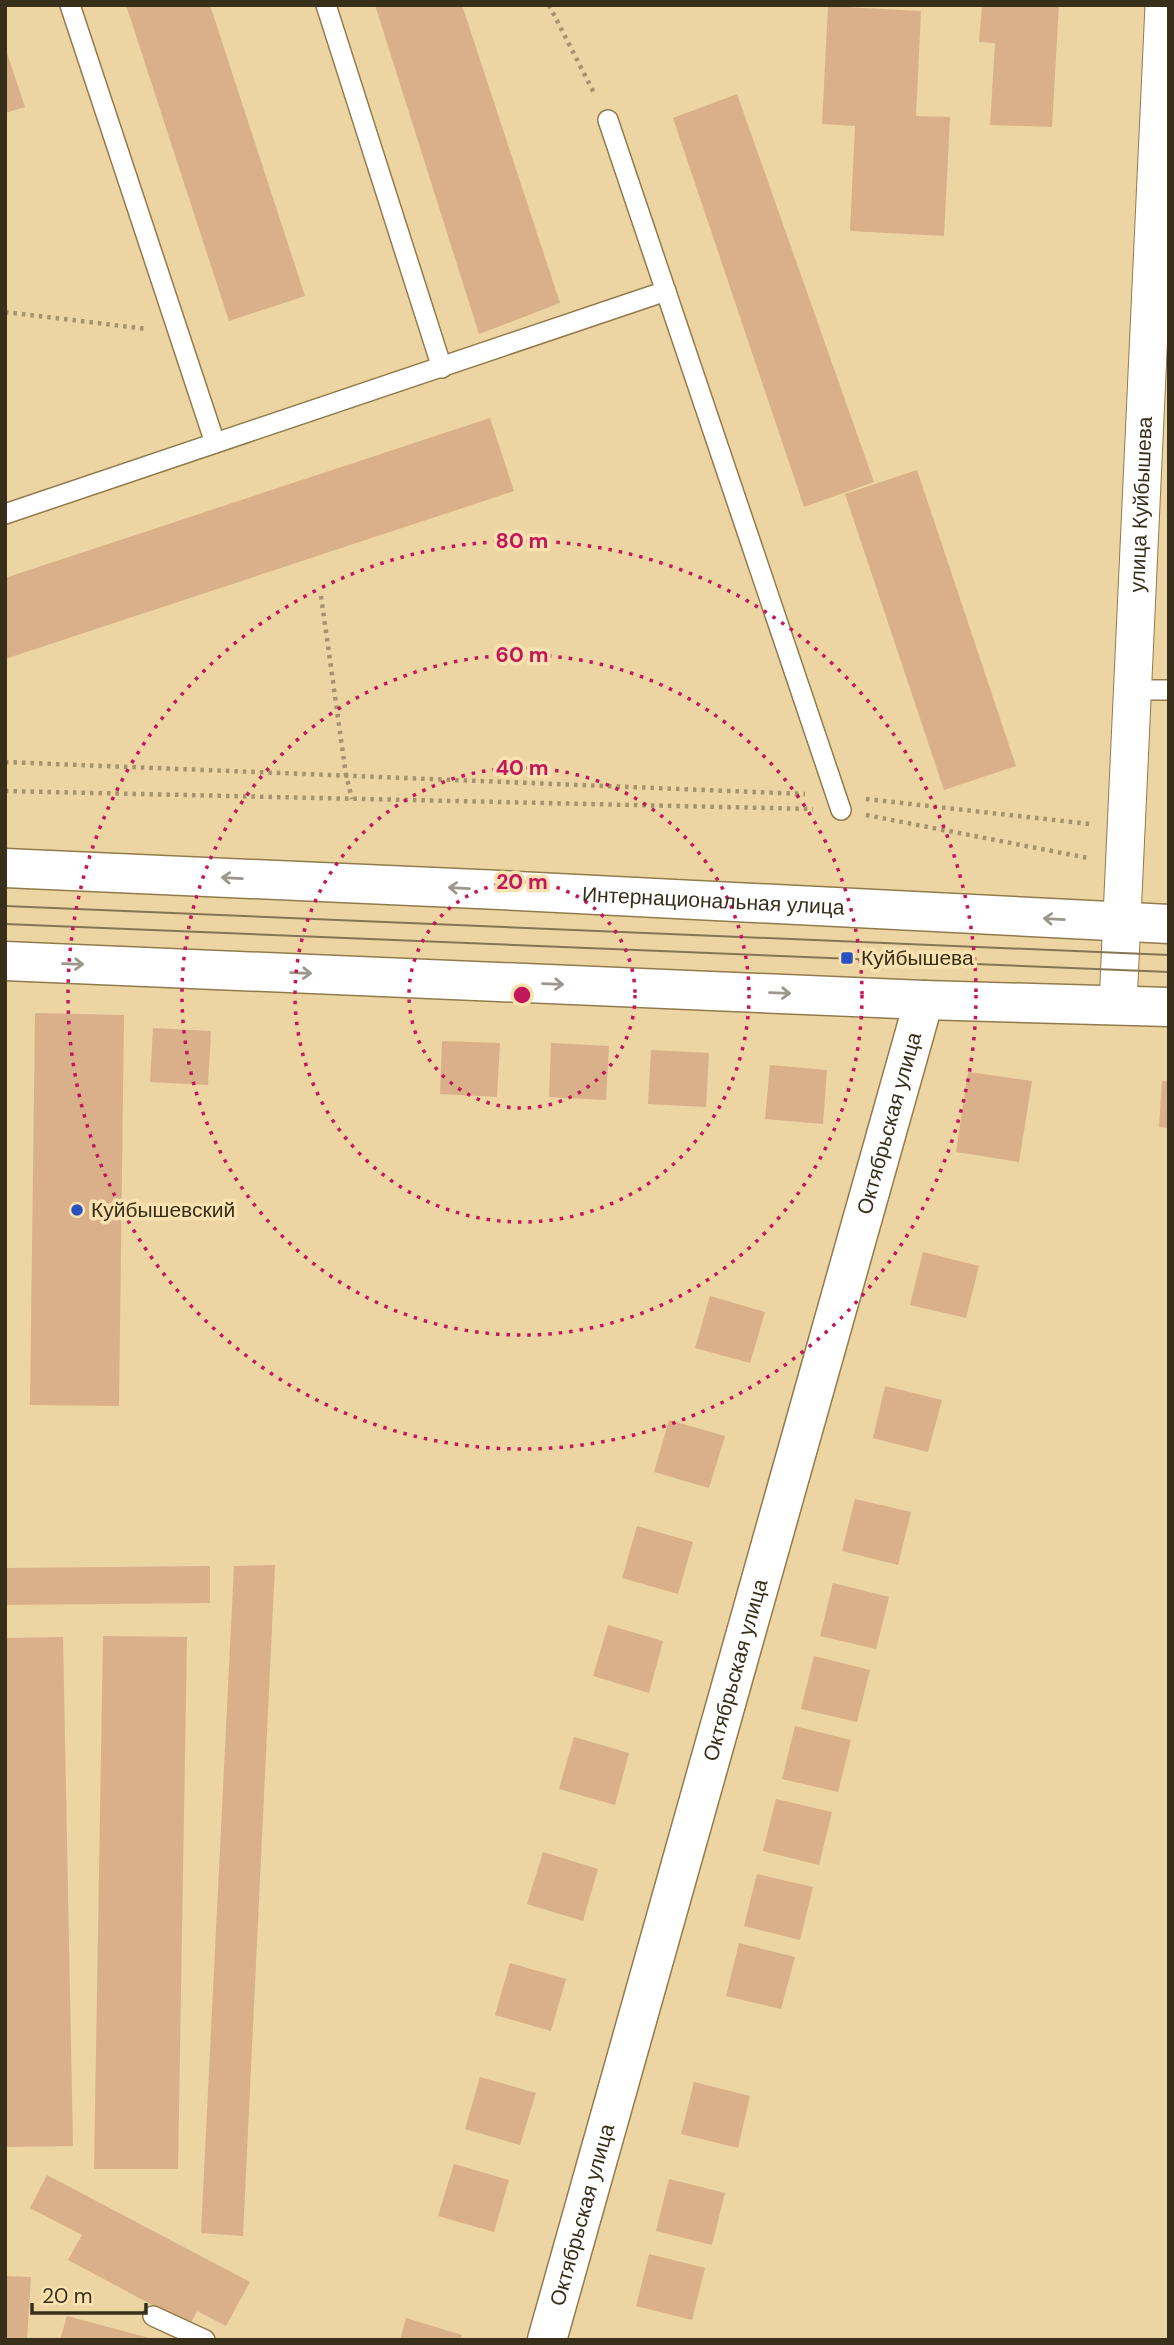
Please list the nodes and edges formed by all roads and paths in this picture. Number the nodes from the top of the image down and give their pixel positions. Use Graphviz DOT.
graph roads {
  1 [pos="71,5"];
  2 [pos="326,5"];
  3 [pos="549,5"];
  4 [pos="1164,5"];
  5 [pos="608,120"];
  6 [pos="666,291"];
  7 [pos="5,312"];
  8 [pos="179,333"];
  9 [pos="442,368"];
  10 [pos="215,443"];
  11 [pos="5,514"];
  12 [pos="321,596"];
  13 [pos="1132,690"];
  14 [pos="1169,690"];
  15 [pos="5,762"];
  16 [pos="346,775"];
  17 [pos="5,791"];
  18 [pos="352,799"];
  19 [pos="839,803"];
  20 [pos="1125,828"];
  21 [pos="1124,865"];
  22 [pos="5,868"];
  23 [pos="1122,922"];
  24 [pos="1169,924"];
  25 [pos="5,961"];
  26 [pos="924,1000"];
  27 [pos="1118,1004"];
  28 [pos="1169,1007"];
  29 [pos="153,2316"];
  30 [pos="205,2340"];
  31 [pos="547,2340"];
  1 -- 8 [label="lane"];
  2 -- 9 [label="lane"];
  3 -- 5 [label="path"];
  4 -- 13 [label="street, улица Куйбышева"];
  5 -- 6 [label="lane"];
  6 -- 9 [label="lane"];
  6 -- 19 [label="lane"];
  7 -- 8 [label="path"];
  8 -- 10 [label="lane"];
  9 -- 10 [label="lane"];
  10 -- 11 [label="lane"];
  12 -- 16 [label="path"];
  13 -- 14 [label="lane"];
  13 -- 20 [label="street, улица Куйбышева"];
  15 -- 16 [label="path"];
  16 -- 18 [label="path"];
  16 -- 19 [label="path"];
  17 -- 18 [label="path"];
  18 -- 19 [label="path"];
  19 -- 20 [label="path"];
  19 -- 21 [label="path"];
  20 -- 21 [label="street, улица Куйбышева"];
  21 -- 23 [label="street, улица Куйбышева"];
  23 -- 22 [label="main road, Интернациональная улица, one-way"];
  23 -- 24 [label="main road, Интернациональная улица"];
  23 -- 27 [label="street, улица Куйбышева"];
  25 -- 26 [label="main road, one-way"];
  26 -- 27 [label="main road"];
  26 -- 31 [label="main road, Октябрьская улица"];
  27 -- 28 [label="main road"];
  29 -- 30 [label="lane"];
}
